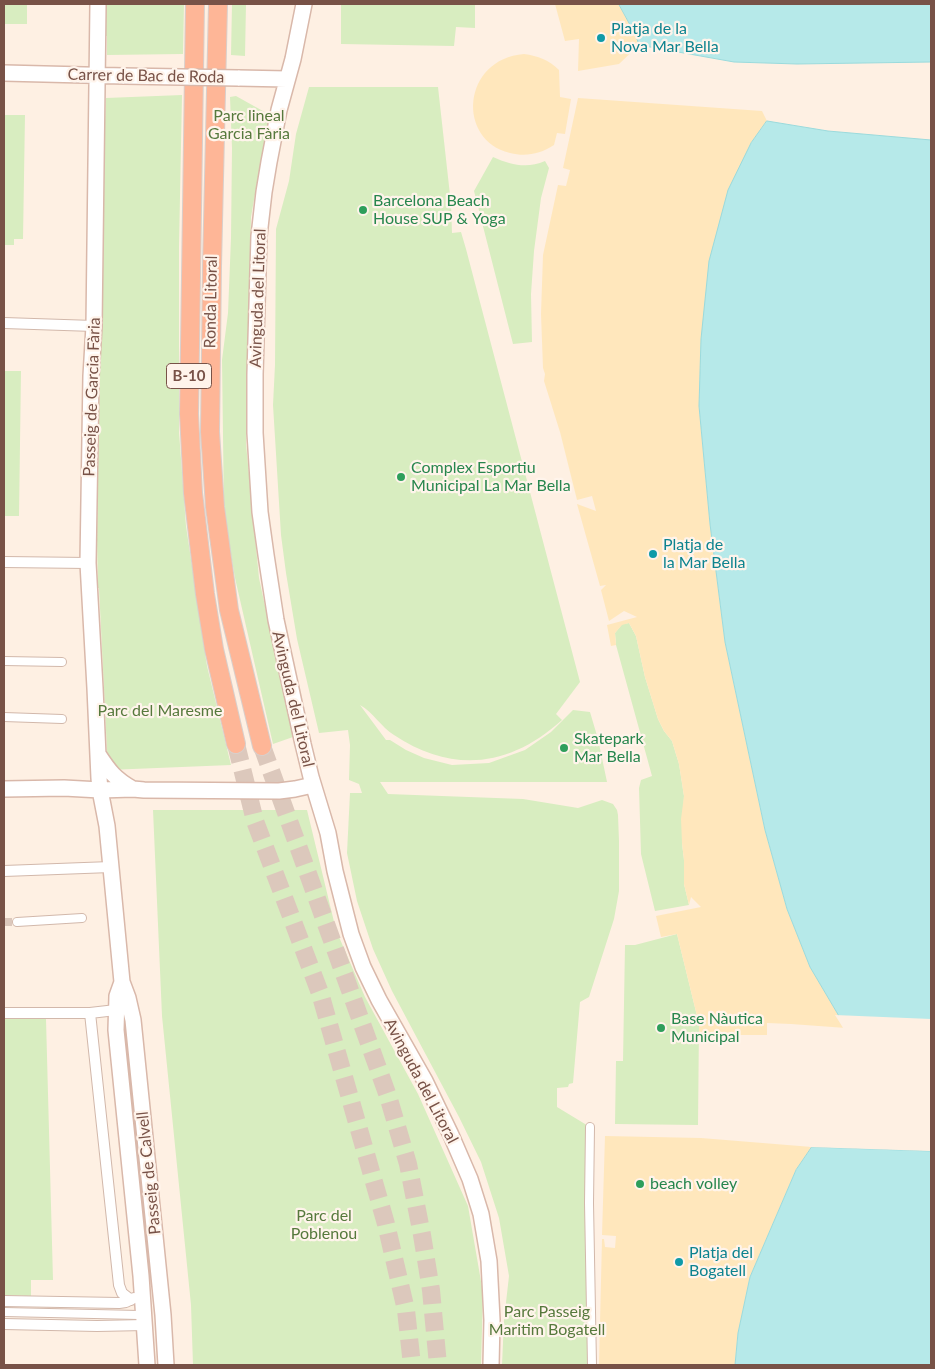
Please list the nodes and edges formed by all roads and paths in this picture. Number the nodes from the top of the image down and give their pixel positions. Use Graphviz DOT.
graph roads {
  1 [pos="98,4"];
  2 [pos="195,4"];
  3 [pos="218,4"];
  4 [pos="304,4"];
  5 [pos="4,73"];
  6 [pos="97,75"];
  7 [pos="287,79"];
  8 [pos="4,323"];
  9 [pos="94,326"];
  10 [pos="4,562"];
  11 [pos="88,563"];
  12 [pos="4,661"];
  13 [pos="62,662"];
  14 [pos="4,717"];
  15 [pos="62,719"];
  16 [pos="236,744"];
  17 [pos="262,746"];
  18 [pos="97,752"];
  19 [pos="313,785"];
  20 [pos="4,789"];
  21 [pos="138,789"];
  22 [pos="100,790"];
  23 [pos="111,868"];
  24 [pos="4,871"];
  25 [pos="82,918"];
  26 [pos="17,922"];
  27 [pos="122,982"];
  28 [pos="116,1010"];
  29 [pos="90,1013"];
  30 [pos="4,1014"];
  31 [pos="590,1127"];
  32 [pos="142,1290"];
  33 [pos="131,1300"];
  34 [pos="4,1301"];
  35 [pos="4,1312"];
  36 [pos="142,1320"];
  37 [pos="4,1324"];
  38 [pos="147,1365"];
  39 [pos="166,1365"];
  40 [pos="491,1365"];
  41 [pos="592,1365"];
  1 -- 6 [label="main road, Passeig de Garcia Fària"];
  2 -- 16 [label="highway, Ronda Litoral / B-10"];
  3 -- 17 [label="highway, Ronda Litoral / B-10"];
  4 -- 7 [label="main road, Avinguda del Litoral"];
  5 -- 6 [label="main road, Carrer de Bac de Roda"];
  6 -- 7 [label="main road, Carrer de Bac de Roda, bridge"];
  6 -- 9 [label="main road, Passeig de Garcia Fària"];
  7 -- 19 [label="main road, Avinguda del Litoral"];
  8 -- 9 [label="street"];
  9 -- 11 [label="main road, Passeig de Garcia Fària"];
  10 -- 11 [label="street"];
  11 -- 18 [label="main road, Passeig de Garcia Fària"];
  12 -- 13 [label="street"];
  14 -- 15 [label="street"];
  18 -- 21 [label="main road"];
  18 -- 22 [label="main road, Passeig de Garcia Fària"];
  19 -- 21 [label="main road"];
  19 -- 40 [label="main road, Avinguda del Litoral"];
  20 -- 22 [label="main road"];
  21 -- 22 [label="main road"];
  22 -- 23 [label="main road, Passeig de Calvell"];
  23 -- 24 [label="street"];
  23 -- 27 [label="main road, Passeig de Calvell"];
  25 -- 26 [label="street"];
  27 -- 28 [label="main road, Passeig de Calvell"];
  27 -- 39 [label="main road, Passeig de Calvell"];
  28 -- 29 [label="street"];
  28 -- 32 [label="main road, Passeig de Calvell"];
  29 -- 30 [label="street"];
  29 -- 33 [label="street"];
  31 -- 41 [label="street"];
  32 -- 33 [label="street"];
  32 -- 36 [label="main road, Passeig de Calvell"];
  33 -- 34 [label="street"];
  35 -- 36 [label="street"];
  36 -- 37 [label="street"];
  36 -- 38 [label="main road, Passeig de Calvell"];
}
